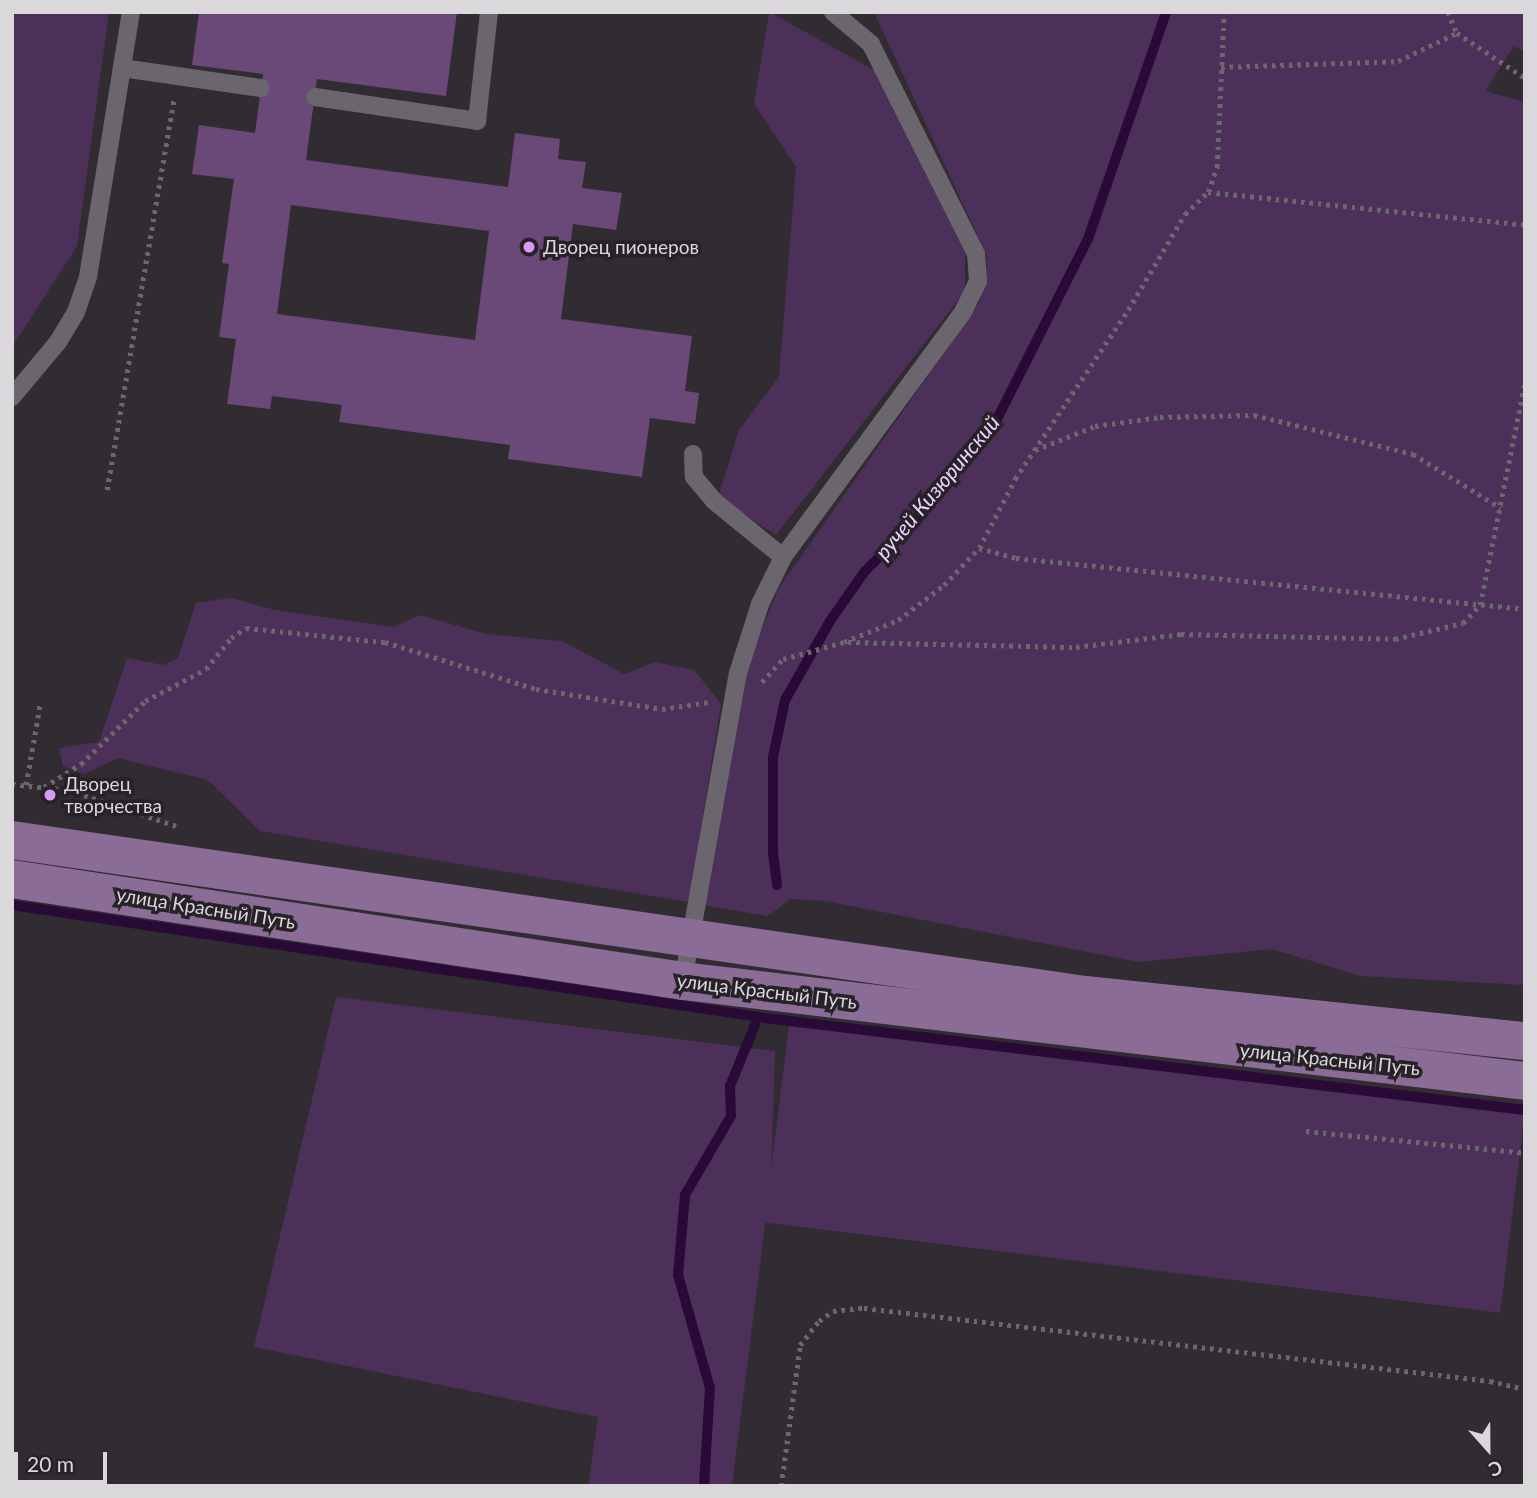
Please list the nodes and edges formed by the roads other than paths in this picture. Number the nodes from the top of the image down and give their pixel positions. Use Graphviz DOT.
graph roads {
  1 [pos="131,12"];
  2 [pos="489,12"];
  3 [pos="833,12"];
  4 [pos="122,68"];
  5 [pos="261,88"];
  6 [pos="315,97"];
  7 [pos="12,397"];
  8 [pos="693,454"];
  9 [pos="783,557"];
  10 [pos="12,840"];
  11 [pos="12,879"];
  12 [pos="690,940"];
  13 [pos="683,981"];
  14 [pos="1525,1041"];
  15 [pos="1525,1081"];
  1 -- 4 [label="lane"];
  2 -- 6 [label="lane"];
  3 -- 9 [label="lane"];
  4 -- 5 [label="lane"];
  4 -- 7 [label="lane"];
  8 -- 9 [label="lane"];
  9 -- 12 [label="lane"];
  10 -- 12 [label="main road, улица Красный Путь"];
  11 -- 13 [label="main road, улица Красный Путь"];
  12 -- 13 [label="lane"];
  12 -- 14 [label="main road, улица Красный Путь"];
  13 -- 15 [label="main road, улица Красный Путь"];
}
